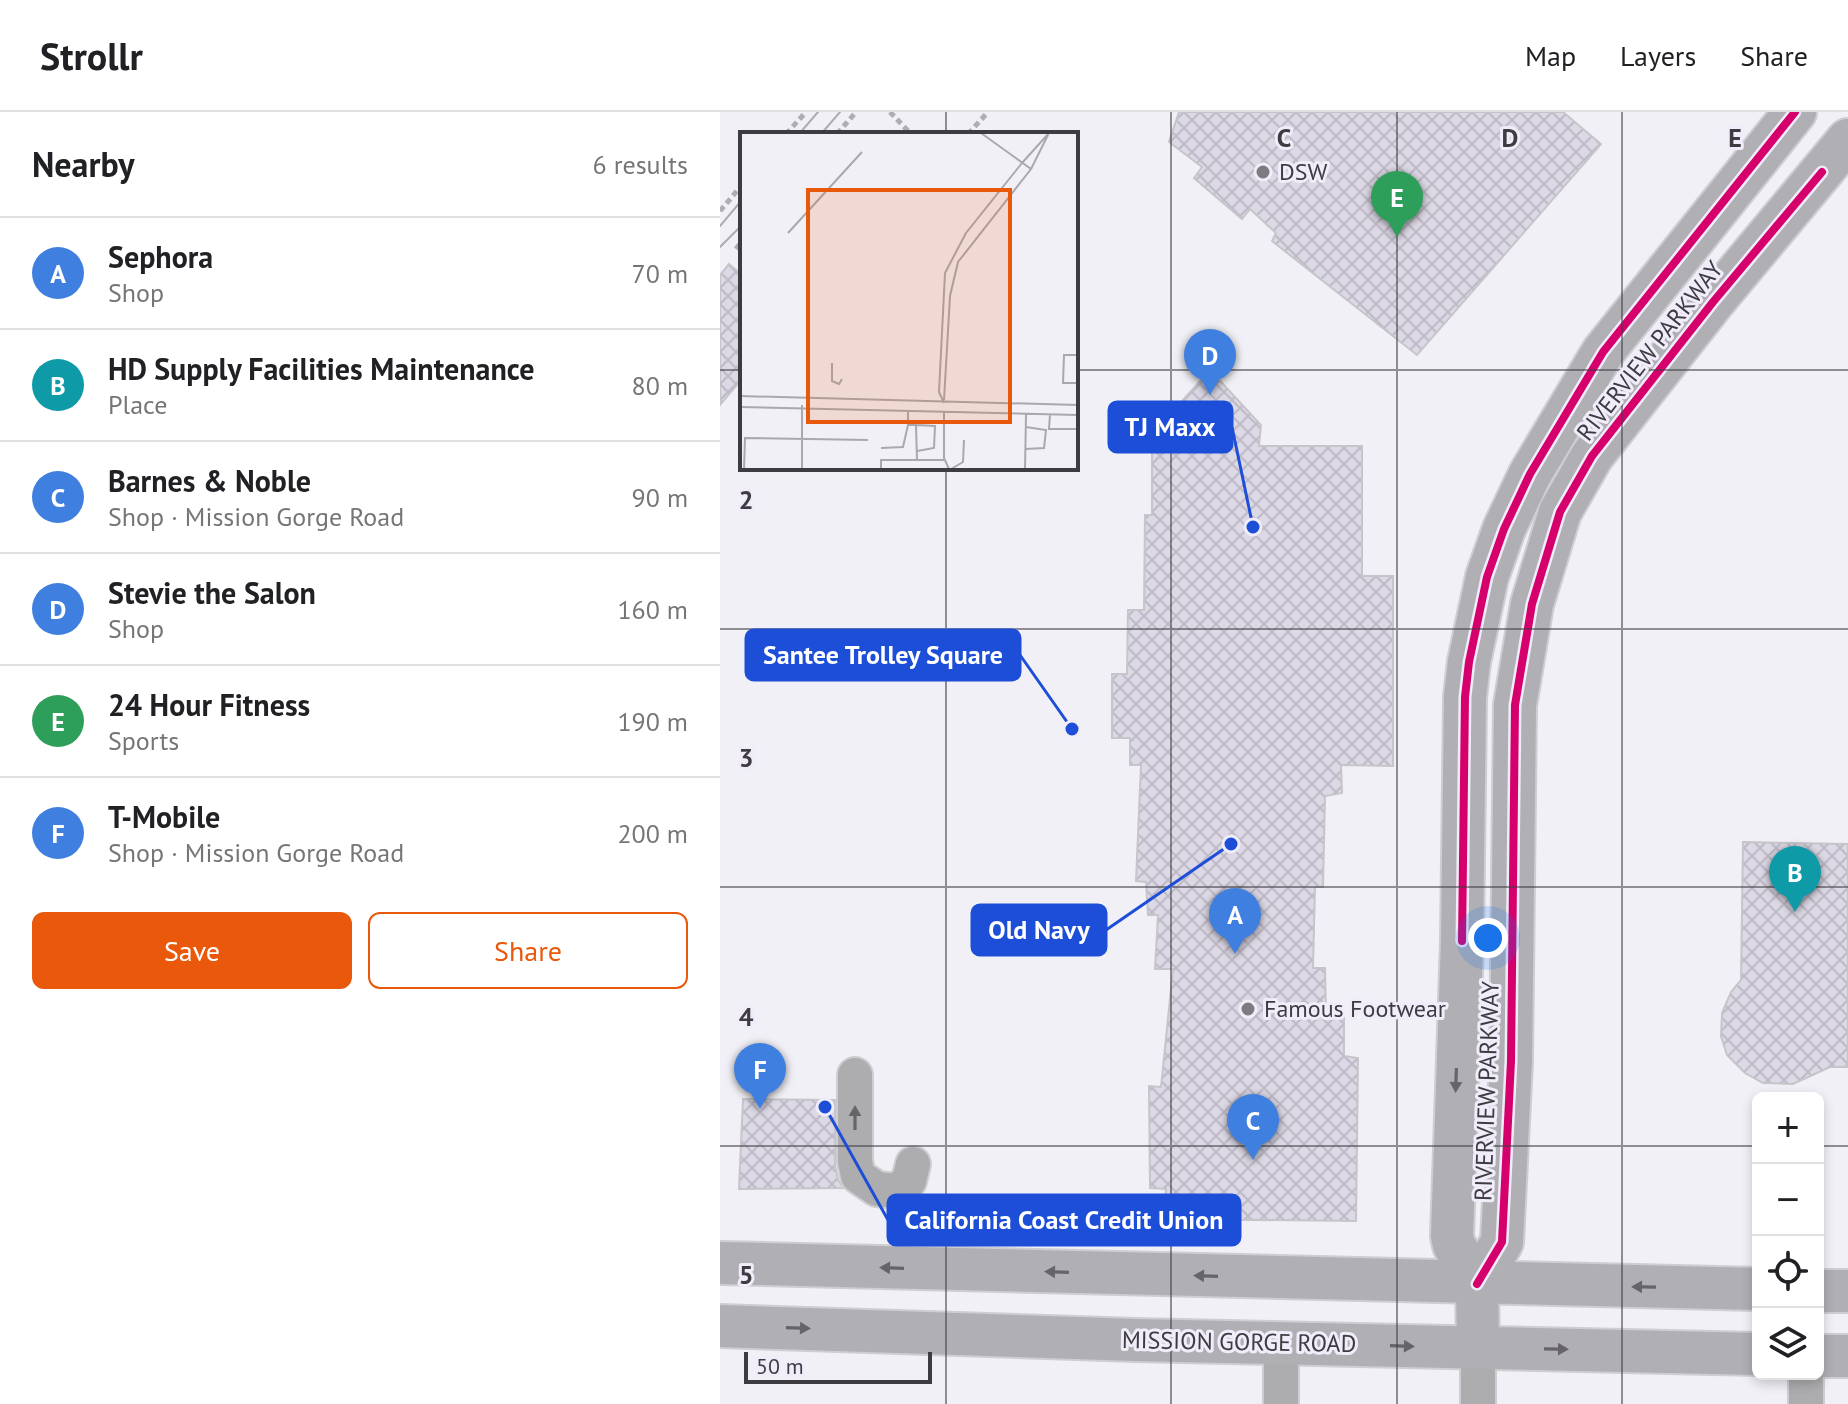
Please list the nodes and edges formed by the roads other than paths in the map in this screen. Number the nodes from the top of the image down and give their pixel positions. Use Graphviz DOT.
graph roads {
  1 [pos="1795,112"];
  2 [pos="1848,140"];
  3 [pos="855,1075"];
  4 [pos="913,1164"];
  5 [pos="720,1263"];
  6 [pos="1477,1284"];
  7 [pos="1752,1289"];
  8 [pos="1824,1291"];
  9 [pos="1848,1291"];
  10 [pos="720,1326"];
  11 [pos="1281,1342"];
  12 [pos="1478,1348"];
  13 [pos="1752,1354"];
  14 [pos="1824,1356"];
  15 [pos="1848,1356"];
  16 [pos="1806,1380"];
  17 [pos="1281,1404"];
  18 [pos="1478,1404"];
  19 [pos="1806,1404"];
  1 -- 6 [label="main road, RIVERVIEW PARKWAY, one-way"];
  2 -- 6 [label="main road, RIVERVIEW PARKWAY"];
  4 -- 3 [label="street, one-way"];
  6 -- 5 [label="main road, one-way"];
  7 -- 6 [label="main road, one-way"];
  6 -- 12 [label="main road, RIVERVIEW PARKWAY"];
  8 -- 9 [label="main road"];
  10 -- 11 [label="main road, MISSION GORGE ROAD, one-way"];
  11 -- 12 [label="main road, MISSION GORGE ROAD, one-way"];
  11 -- 17 [label="street"];
  12 -- 13 [label="main road, MISSION GORGE ROAD, one-way"];
  12 -- 18 [label="street"];
  14 -- 15 [label="main road"];
  16 -- 19 [label="street"];
}
